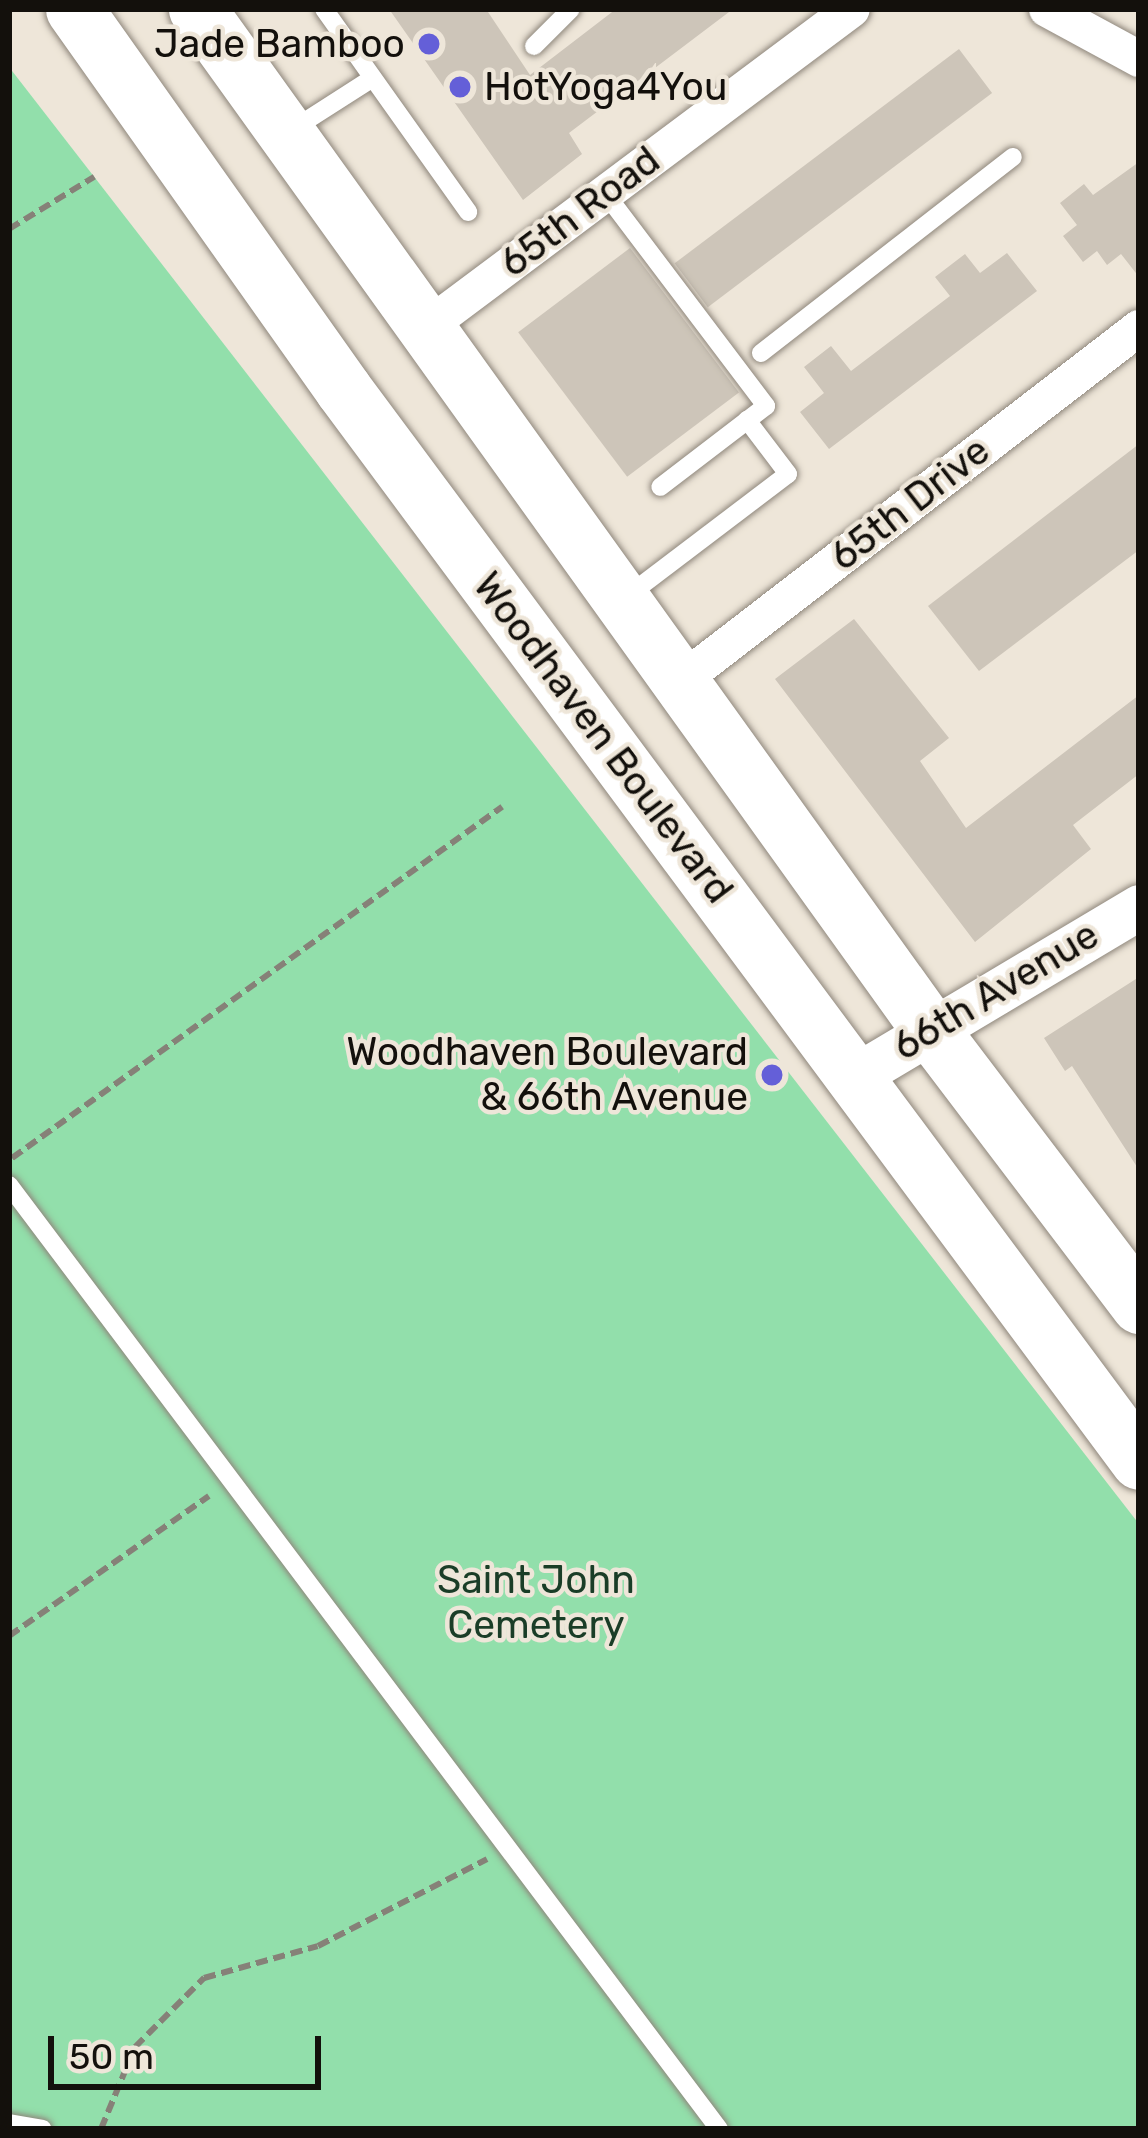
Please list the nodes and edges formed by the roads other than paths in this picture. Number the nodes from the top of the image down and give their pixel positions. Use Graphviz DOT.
graph roads {
  1 [pos="74,9"];
  2 [pos="197,9"];
  3 [pos="324,9"];
  4 [pos="571,9"];
  5 [pos="852,9"];
  6 [pos="1047,9"];
  7 [pos="534,46"];
  8 [pos="1139,58"];
  9 [pos="373,78"];
  10 [pos="286,134"];
  11 [pos="1012,157"];
  12 [pos="605,193"];
  13 [pos="467,212"];
  14 [pos="424,328"];
  15 [pos="1139,328"];
  16 [pos="761,353"];
  17 [pos="747,420"];
  18 [pos="660,487"];
  19 [pos="622,600"];
  20 [pos="682,680"];
  21 [pos="1139,907"];
  22 [pos="929,1028"];
  23 [pos="854,1077"];
  24 [pos="9,1184"];
  25 [pos="1139,1305"];
  26 [pos="1139,1461"];
  27 [pos="9,2123"];
  28 [pos="42,2129"];
  29 [pos="718,2129"];
  1 -- 23 [label="main road, Woodhaven Boulevard"];
  2 -- 10 [label="main road"];
  3 -- 9 [label="lane"];
  4 -- 7 [label="lane"];
  5 -- 12 [label="street, 65th Road"];
  6 -- 8 [label="street"];
  9 -- 10 [label="lane"];
  9 -- 13 [label="lane"];
  10 -- 14 [label="main road"];
  11 -- 16 [label="lane"];
  12 -- 14 [label="street, 65th Road"];
  12 -- 17 [label="lane"];
  14 -- 19 [label="main road"];
  15 -- 20 [label="street, 65th Drive"];
  17 -- 18 [label="lane"];
  17 -- 19 [label="lane"];
  19 -- 20 [label="main road"];
  20 -- 22 [label="main road"];
  21 -- 22 [label="street, 66th Avenue"];
  22 -- 23 [label="street, 66th Avenue"];
  22 -- 25 [label="main road"];
  23 -- 26 [label="main road, Woodhaven Boulevard"];
  24 -- 29 [label="lane"];
  27 -- 28 [label="lane"];
}
